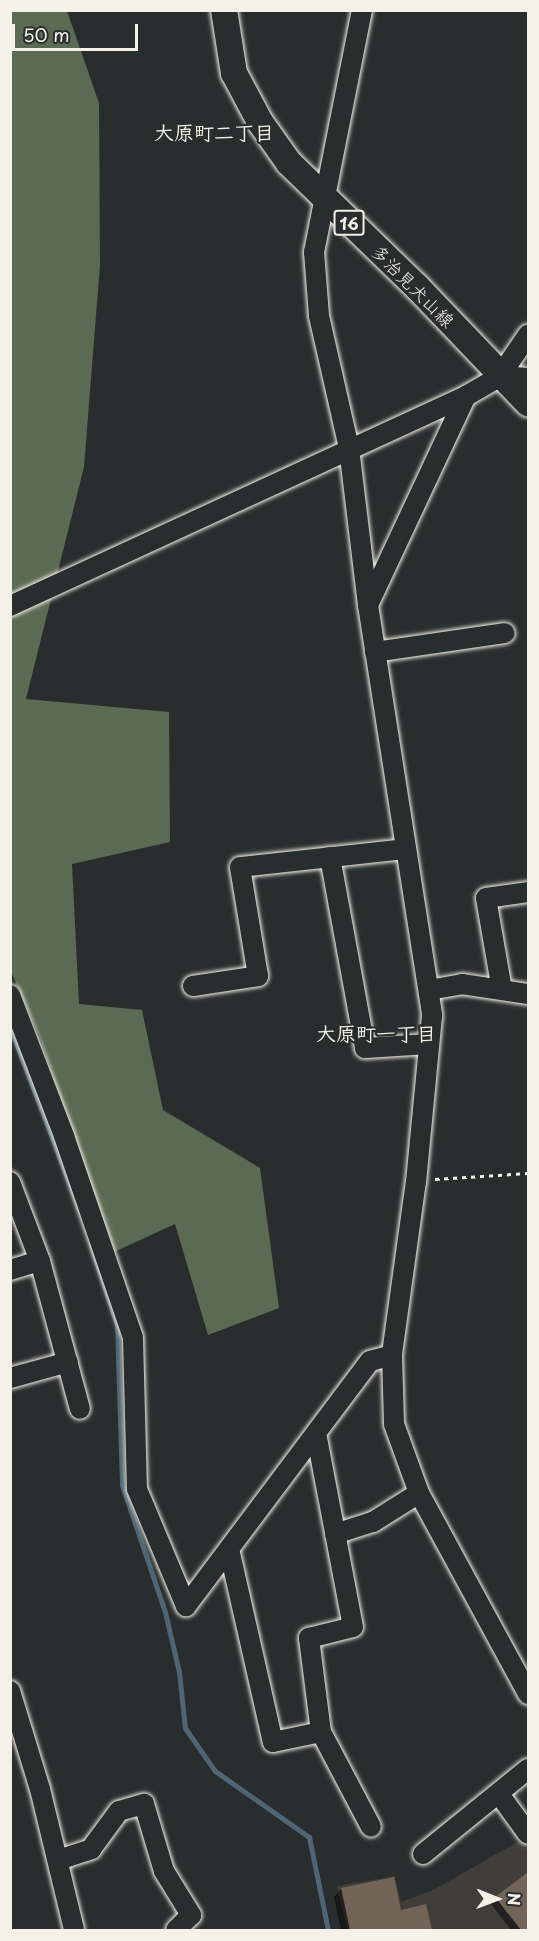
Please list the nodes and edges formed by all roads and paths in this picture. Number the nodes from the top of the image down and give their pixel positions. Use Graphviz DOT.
graph roads {
  1 [pos="224,10"];
  2 [pos="362,10"];
  3 [pos="324,200"];
  4 [pos="528,335"];
  5 [pos="500,375"];
  6 [pos="528,378"];
  7 [pos="466,396"];
  8 [pos="528,403"];
  9 [pos="349,448"];
  10 [pos="368,605"];
  11 [pos="10,606"];
  12 [pos="505,633"];
  13 [pos="375,652"];
  14 [pos="406,849"];
  15 [pos="330,857"];
  16 [pos="528,892"];
  17 [pos="193,986"];
  18 [pos="429,990"];
  19 [pos="502,990"];
  20 [pos="528,994"];
  21 [pos="10,995"];
  22 [pos="429,1044"];
  23 [pos="528,1173"];
  24 [pos="416,1181"];
  25 [pos="10,1182"];
  26 [pos="40,1262"];
  27 [pos="10,1270"];
  28 [pos="392,1355"];
  29 [pos="68,1362"];
  30 [pos="10,1378"];
  31 [pos="80,1409"];
  32 [pos="316,1433"];
  33 [pos="419,1493"];
  34 [pos="335,1534"];
  35 [pos="229,1549"];
  36 [pos="10,1691"];
  37 [pos="528,1694"];
  38 [pos="321,1732"];
  39 [pos="528,1769"];
  40 [pos="499,1794"];
  41 [pos="371,1827"];
  42 [pos="528,1834"];
  43 [pos="423,1854"];
  44 [pos="58,1860"];
  45 [pos="74,1930"];
  46 [pos="176,1930"];
  1 -- 3 [label="main road, 多治見犬山線 / 16"];
  2 -- 3 [label="street"];
  3 -- 5 [label="main road, 多治見犬山線 / 16"];
  3 -- 9 [label="street"];
  4 -- 5 [label="street"];
  5 -- 6 [label="street"];
  5 -- 7 [label="street"];
  5 -- 8 [label="main road, 多治見犬山線 / 16"];
  7 -- 9 [label="street"];
  7 -- 10 [label="street"];
  9 -- 10 [label="street"];
  9 -- 11 [label="street"];
  10 -- 13 [label="street"];
  12 -- 13 [label="street"];
  13 -- 14 [label="street"];
  14 -- 15 [label="street"];
  14 -- 18 [label="street"];
  15 -- 17 [label="street"];
  15 -- 22 [label="street"];
  16 -- 19 [label="street"];
  18 -- 19 [label="street"];
  18 -- 22 [label="street"];
  19 -- 20 [label="street"];
  21 -- 35 [label="street"];
  22 -- 24 [label="street"];
  23 -- 24 [label="path"];
  24 -- 28 [label="street"];
  25 -- 26 [label="street"];
  26 -- 27 [label="street"];
  26 -- 29 [label="street"];
  28 -- 32 [label="street"];
  28 -- 33 [label="street"];
  29 -- 30 [label="street"];
  29 -- 31 [label="street"];
  32 -- 34 [label="street"];
  32 -- 35 [label="street"];
  33 -- 34 [label="street"];
  33 -- 37 [label="street"];
  34 -- 38 [label="street"];
  35 -- 38 [label="street"];
  36 -- 44 [label="street"];
  38 -- 41 [label="street"];
  39 -- 40 [label="street"];
  40 -- 42 [label="street"];
  40 -- 43 [label="street"];
  44 -- 45 [label="street"];
  44 -- 46 [label="street"];
}
